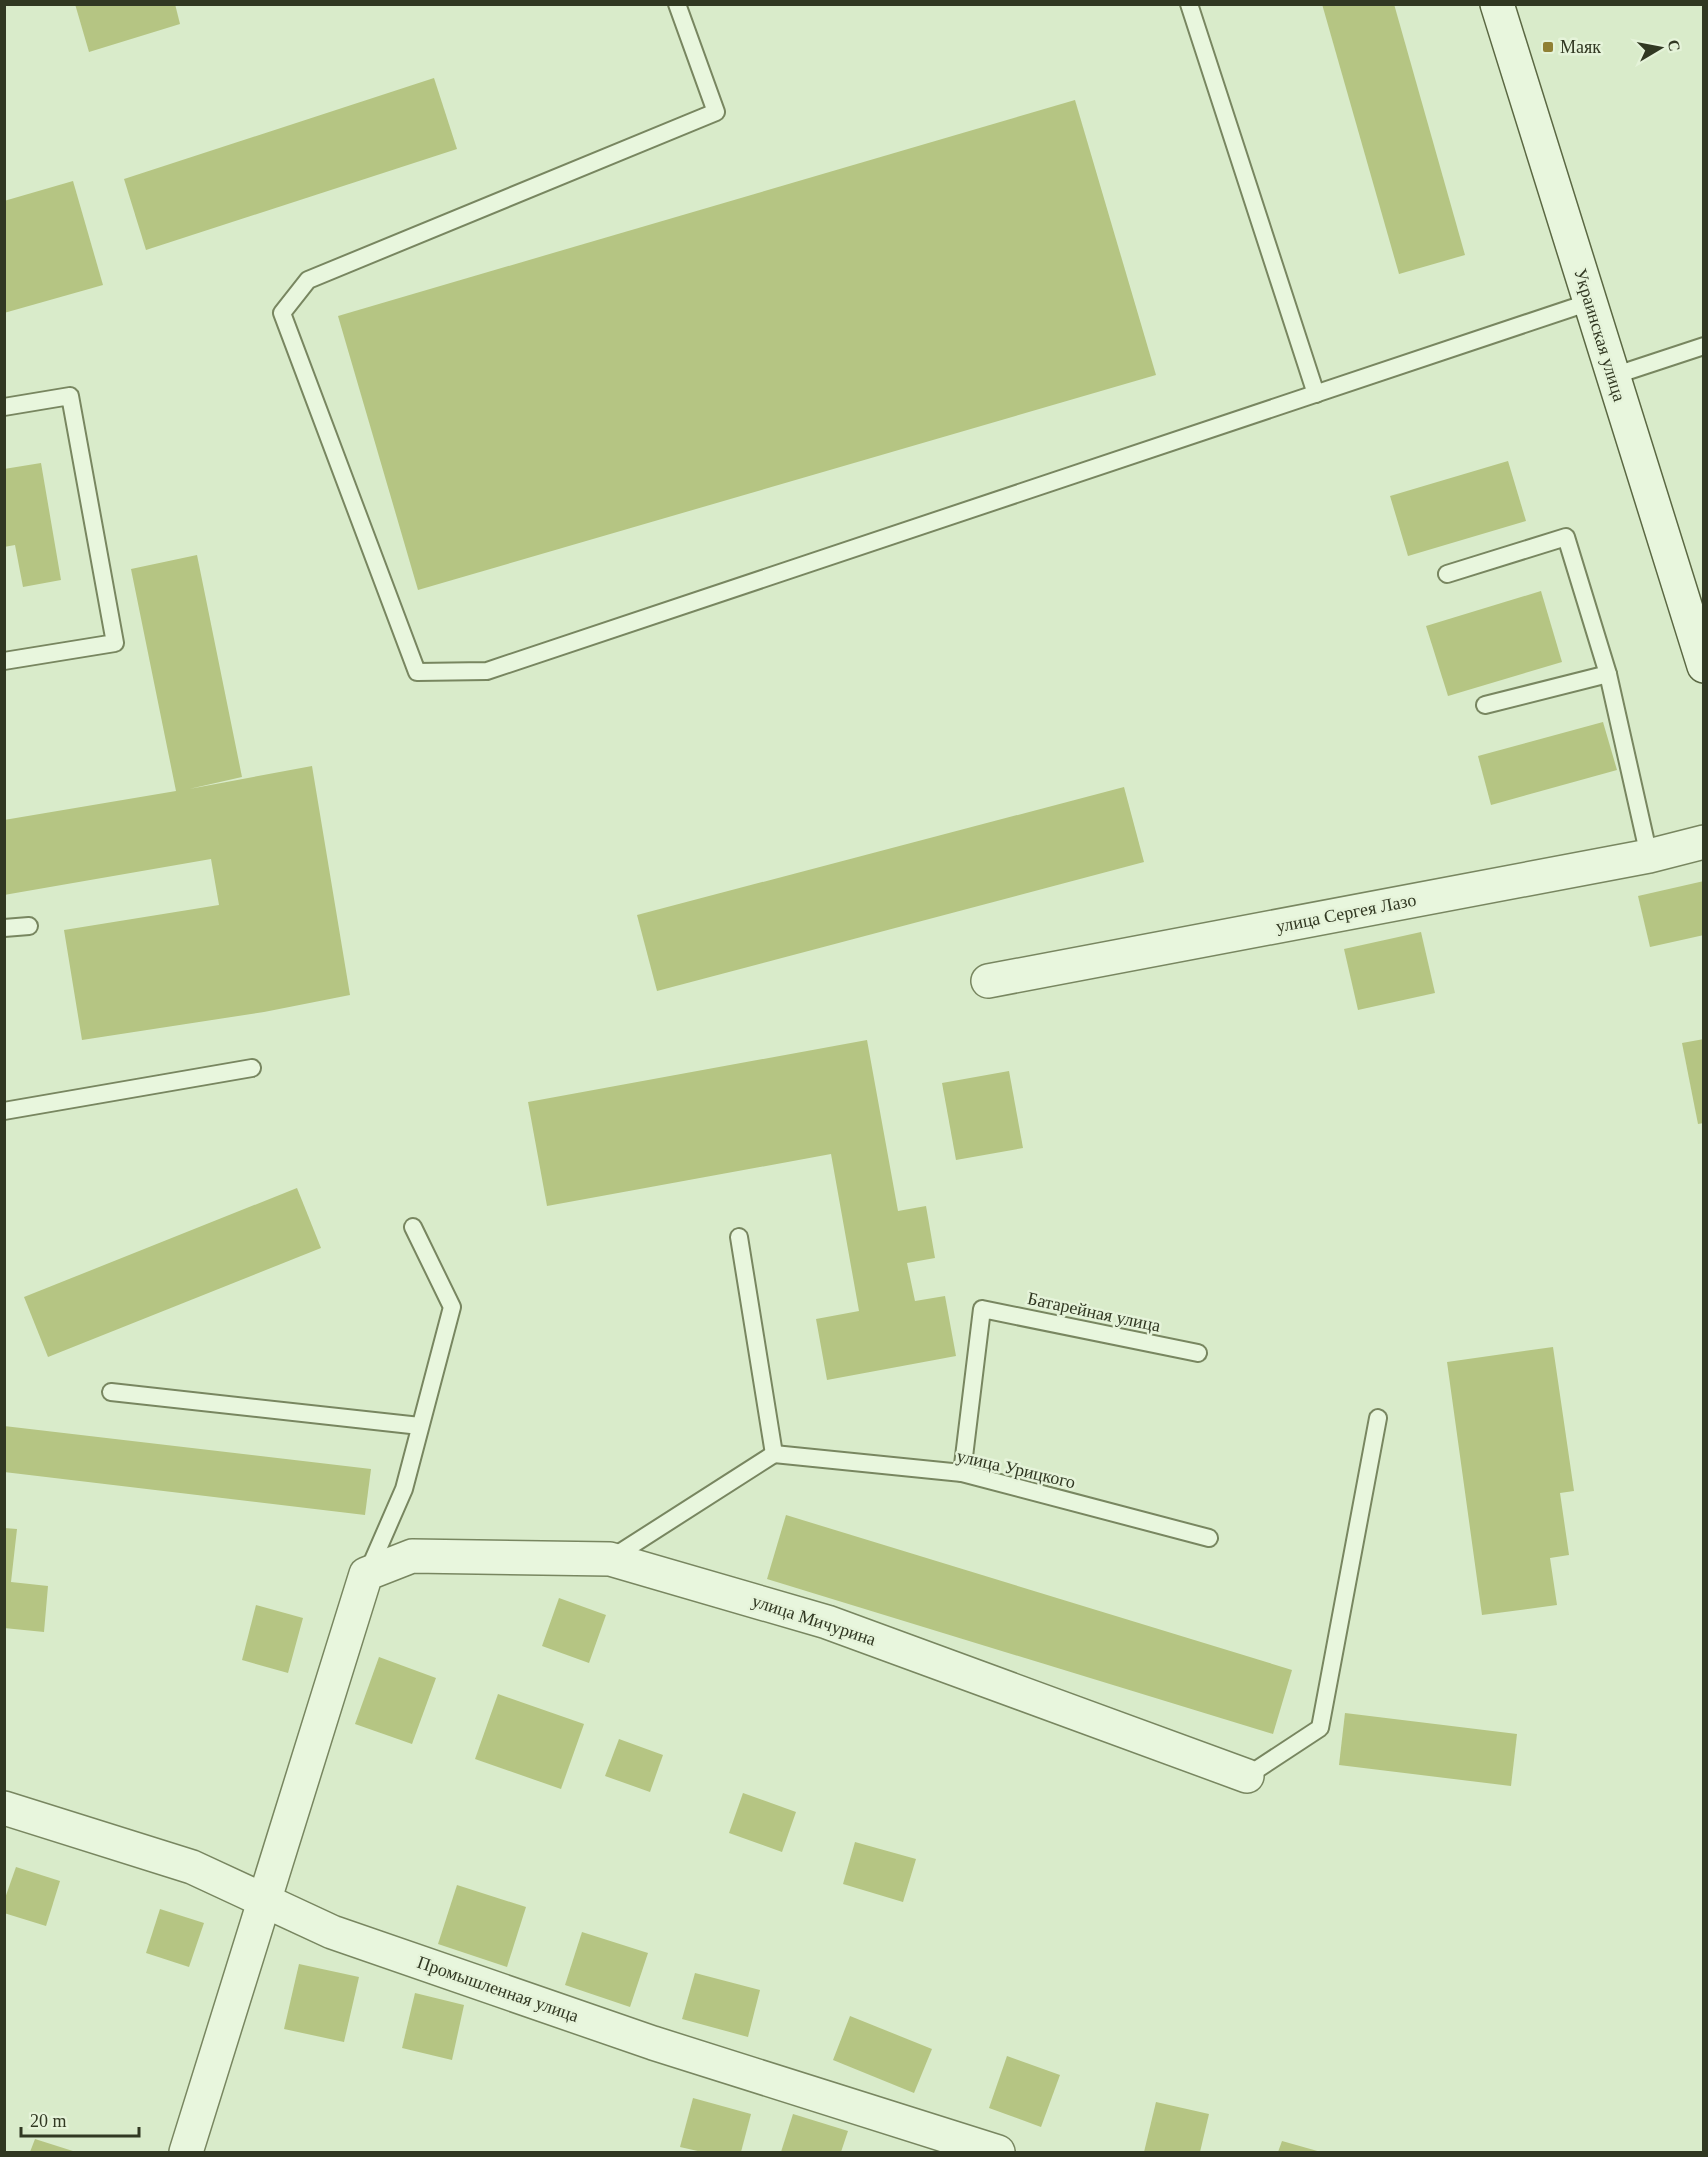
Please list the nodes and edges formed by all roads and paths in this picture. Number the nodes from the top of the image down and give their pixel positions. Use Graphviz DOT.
graph roads {
  1 [pos="677,4"];
  2 [pos="1189,4"];
  3 [pos="1497,4"];
  4 [pos="1590,302"];
  5 [pos="1704,346"];
  6 [pos="1613,376"];
  7 [pos="1316,394"];
  8 [pos="4,407"];
  9 [pos="1447,574"];
  10 [pos="4,661"];
  11 [pos="1704,666"];
  12 [pos="1608,674"];
  13 [pos="1485,705"];
  14 [pos="1704,842"];
  15 [pos="1649,856"];
  16 [pos="29,926"];
  17 [pos="4,928"];
  18 [pos="988,981"];
  19 [pos="252,1068"];
  20 [pos="4,1111"];
  21 [pos="413,1227"];
  22 [pos="738,1237"];
  23 [pos="1198,1353"];
  24 [pos="111,1392"];
  25 [pos="1378,1418"];
  26 [pos="420,1426"];
  27 [pos="774,1454"];
  28 [pos="962,1473"];
  29 [pos="1209,1538"];
  30 [pos="610,1559"];
  31 [pos="366,1574"];
  32 [pos="1246,1776"];
  33 [pos="4,1808"];
  34 [pos="264,1899"];
  35 [pos="186,2152"];
  36 [pos="998,2152"];
  1 -- 7 [label="lane"];
  2 -- 7 [label="lane"];
  3 -- 4 [label="street, Украинская улица"];
  4 -- 6 [label="street, Украинская улица"];
  4 -- 7 [label="lane"];
  5 -- 6 [label="lane"];
  6 -- 11 [label="street, Украинская улица"];
  8 -- 10 [label="lane"];
  9 -- 12 [label="lane"];
  12 -- 13 [label="lane"];
  12 -- 15 [label="lane"];
  14 -- 15 [label="street, улица Сергея Лазо"];
  15 -- 18 [label="street, улица Сергея Лазо"];
  16 -- 17 [label="lane"];
  19 -- 20 [label="lane"];
  21 -- 26 [label="lane"];
  22 -- 27 [label="lane"];
  23 -- 28 [label="lane, Батарейная улица"];
  24 -- 26 [label="lane"];
  25 -- 32 [label="lane"];
  26 -- 31 [label="lane"];
  27 -- 28 [label="lane, улица Урицкого"];
  27 -- 30 [label="lane"];
  28 -- 29 [label="lane, улица Урицкого"];
  30 -- 31 [label="street, улица Мичурина"];
  30 -- 32 [label="street, улица Мичурина"];
  31 -- 34 [label="street"];
  33 -- 34 [label="street, Промышленная улица"];
  34 -- 35 [label="street"];
  34 -- 36 [label="street, Промышленная улица"];
}
